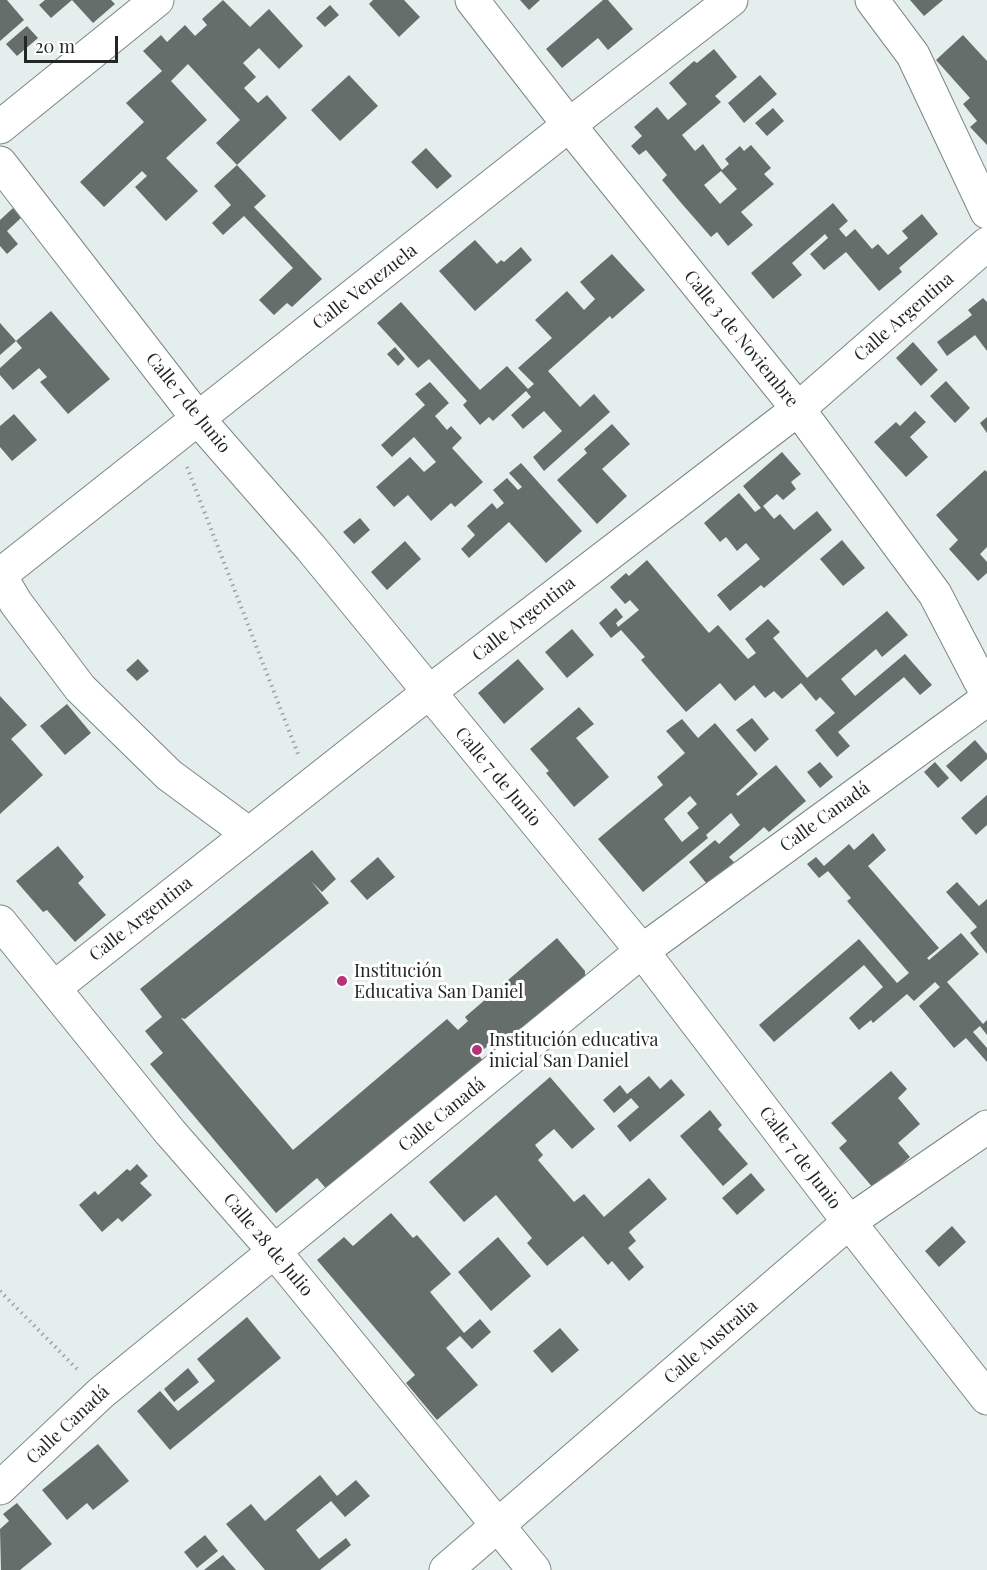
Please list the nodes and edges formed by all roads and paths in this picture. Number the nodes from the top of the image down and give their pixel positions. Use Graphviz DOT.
graph roads {
  1 [pos="157,0"];
  2 [pos="472,0"];
  3 [pos="731,0"];
  4 [pos="872,0"];
  5 [pos="569,125"];
  6 [pos="0,127"];
  7 [pos="0,163"];
  8 [pos="987,212"];
  9 [pos="987,244"];
  10 [pos="798,409"];
  11 [pos="187,429"];
  12 [pos="0,576"];
  13 [pos="428,693"];
  14 [pos="987,694"];
  15 [pos="987,699"];
  16 [pos="310,786"];
  17 [pos="249,834"];
  18 [pos="0,922"];
  19 [pos="642,951"];
  20 [pos="54,988"];
  21 [pos="987,1127"];
  22 [pos="849,1222"];
  23 [pos="275,1252"];
  24 [pos="0,1291"];
  25 [pos="101,1393"];
  26 [pos="987,1398"];
  27 [pos="0,1488"];
  28 [pos="498,1526"];
  29 [pos="446,1570"];
  30 [pos="534,1570"];
  1 -- 6 [label="street"];
  2 -- 5 [label="street, Calle 3 de Noviembre"];
  3 -- 5 [label="street, Calle Venezuela"];
  4 -- 8 [label="street"];
  5 -- 10 [label="street, Calle 3 de Noviembre"];
  5 -- 11 [label="street, Calle Venezuela"];
  7 -- 11 [label="street, Calle 7 de Junio"];
  9 -- 10 [label="street, Calle Argentina"];
  10 -- 13 [label="street, Calle Argentina"];
  10 -- 14 [label="street, Calle 3 de Noviembre"];
  11 -- 12 [label="street, Calle Venezuela"];
  11 -- 13 [label="street, Calle 7 de Junio"];
  11 -- 16 [label="path"];
  12 -- 17 [label="street"];
  13 -- 16 [label="street, Calle Argentina"];
  13 -- 19 [label="street, Calle 7 de Junio"];
  15 -- 19 [label="street, Calle Canadá"];
  16 -- 17 [label="street, Calle Argentina"];
  17 -- 20 [label="street, Calle Argentina"];
  18 -- 20 [label="street, Calle 28 de Julio"];
  19 -- 22 [label="street, Calle 7 de Junio"];
  19 -- 23 [label="street, Calle Canadá"];
  20 -- 23 [label="street, Calle 28 de Julio"];
  21 -- 22 [label="street, Calle Australia"];
  22 -- 26 [label="street, Calle 7 de Junio"];
  22 -- 28 [label="street, Calle Australia"];
  23 -- 25 [label="street, Calle Canadá"];
  23 -- 28 [label="street, Calle 28 de Julio"];
  24 -- 25 [label="path"];
  25 -- 27 [label="street, Calle Canadá"];
  28 -- 29 [label="street, Calle Australia"];
  28 -- 30 [label="street, Calle 28 de Julio"];
}
